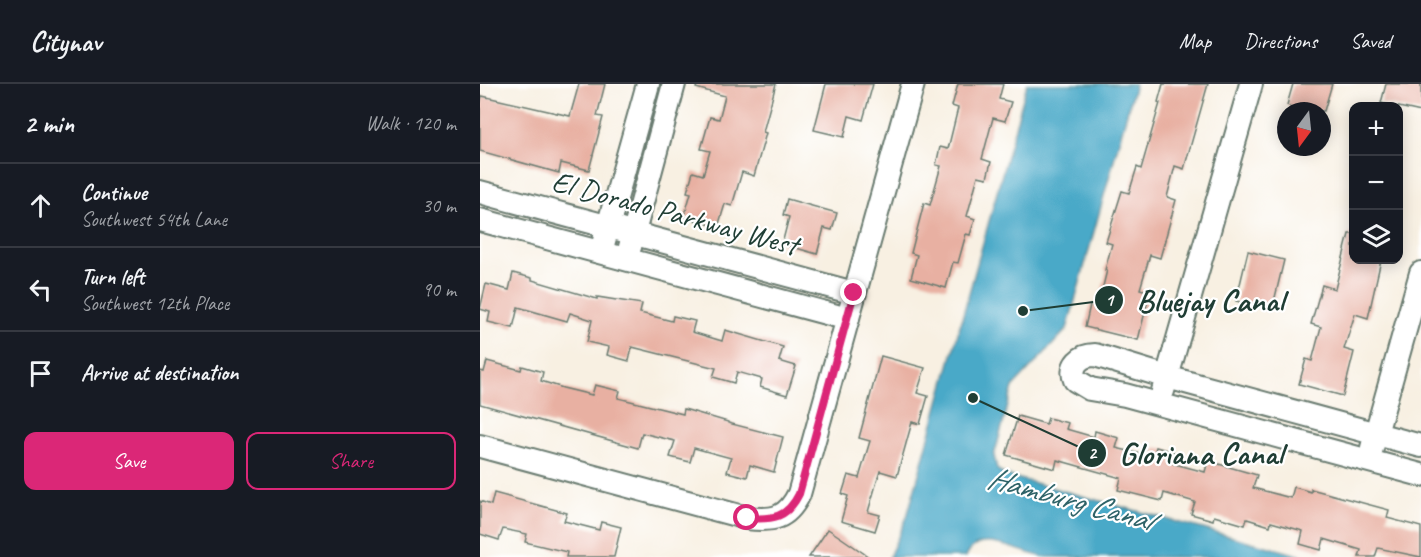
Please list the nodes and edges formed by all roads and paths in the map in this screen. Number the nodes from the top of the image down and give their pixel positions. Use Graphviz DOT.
graph roads {
  1 [pos="648,84"];
  2 [pos="674,84"];
  3 [pos="913,84"];
  4 [pos="1251,84"];
  5 [pos="480,192"];
  6 [pos="480,220"];
  7 [pos="608,227"];
  8 [pos="633,234"];
  9 [pos="601,253"];
  10 [pos="626,260"];
  11 [pos="1421,273"];
  12 [pos="854,293"];
  13 [pos="848,319"];
  14 [pos="1167,377"];
  15 [pos="1159,404"];
  16 [pos="1376,434"];
  17 [pos="480,446"];
  18 [pos="1421,446"];
  19 [pos="1368,461"];
  20 [pos="1421,475"];
  1 -- 7 [label="street"];
  2 -- 8 [label="street"];
  3 -- 12 [label="street"];
  4 -- 14 [label="street"];
  5 -- 7 [label="street, El Dorado Parkway West"];
  6 -- 9 [label="street, El Dorado Parkway West"];
  7 -- 8 [label="street, El Dorado Parkway West"];
  7 -- 9 [label="street"];
  8 -- 10 [label="street"];
  8 -- 12 [label="street, El Dorado Parkway West"];
  9 -- 10 [label="street, El Dorado Parkway West"];
  10 -- 13 [label="street, El Dorado Parkway West"];
  11 -- 16 [label="street"];
  12 -- 13 [label="street"];
  13 -- 17 [label="street"];
  14 -- 15 [label="street"];
  14 -- 15 [label="street"];
  14 -- 16 [label="street"];
  15 -- 19 [label="street"];
  16 -- 18 [label="street"];
  16 -- 19 [label="street"];
  19 -- 20 [label="street"];
}
